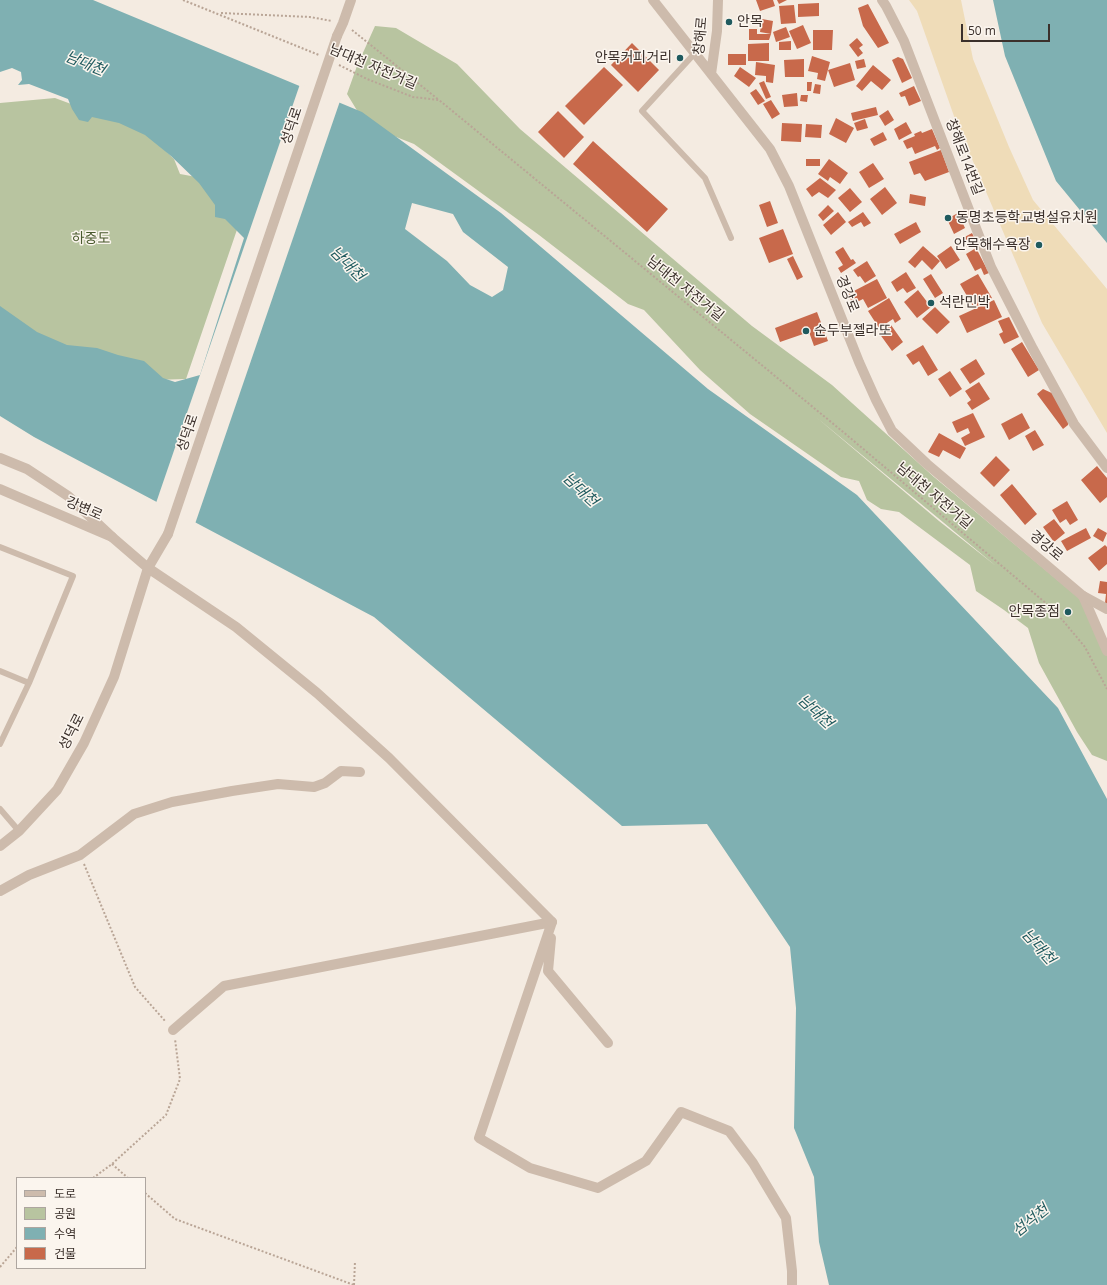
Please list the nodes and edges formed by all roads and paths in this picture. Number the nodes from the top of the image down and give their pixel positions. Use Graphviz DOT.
graph roads {
  1 [pos="183,0"];
  2 [pos="351,0"];
  3 [pos="653,0"];
  4 [pos="718,0"];
  5 [pos="882,0"];
  6 [pos="695,53"];
  7 [pos="320,55"];
  8 [pos="333,62"];
  9 [pos="711,74"];
  10 [pos="731,238"];
  11 [pos="0,458"];
  12 [pos="1107,468"];
  13 [pos="0,490"];
  14 [pos="112,537"];
  15 [pos="0,547"];
  16 [pos="148,568"];
  17 [pos="1083,596"];
  18 [pos="1107,609"];
  19 [pos="1107,651"];
  20 [pos="0,671"];
  21 [pos="29,683"];
  22 [pos="1107,689"];
  23 [pos="0,744"];
  24 [pos="360,772"];
  25 [pos="0,809"];
  26 [pos="19,831"];
  27 [pos="0,846"];
  28 [pos="80,855"];
  29 [pos="0,891"];
  30 [pos="552,922"];
  31 [pos="173,1030"];
  32 [pos="608,1043"];
  33 [pos="112,1164"];
  34 [pos="94,1177"];
  35 [pos="127,1177"];
  36 [pos="146,1194"];
  37 [pos="16,1248"];
  38 [pos="355,1261"];
  39 [pos="0,1267"];
  40 [pos="354,1285"];
  41 [pos="792,1285"];
  1 -- 7 [label="path, 남대천 자전거길"];
  2 -- 16 [label="street, 성덕로, bridge"];
  3 -- 6 [label="street, 경강로"];
  4 -- 9 [label="street, 창해로"];
  5 -- 12 [label="street, 창해로14번길"];
  6 -- 9 [label="street, 경강로"];
  6 -- 10 [label="lane"];
  8 -- 22 [label="path, 남대천 자전거길"];
  9 -- 17 [label="street, 경강로"];
  11 -- 14 [label="street"];
  13 -- 14 [label="street, 강변로"];
  14 -- 16 [label="street, 강변로"];
  15 -- 21 [label="lane"];
  16 -- 26 [label="street, 성덕로"];
  16 -- 30 [label="street, 강변로"];
  17 -- 18 [label="street, 경강로"];
  17 -- 19 [label="street"];
  20 -- 21 [label="lane"];
  21 -- 23 [label="lane"];
  24 -- 28 [label="street"];
  25 -- 26 [label="lane"];
  26 -- 27 [label="street, 성덕로"];
  28 -- 29 [label="street"];
  28 -- 31 [label="path"];
  30 -- 31 [label="street"];
  30 -- 32 [label="street"];
  30 -- 41 [label="street"];
  31 -- 33 [label="path"];
  33 -- 34 [label="path"];
  33 -- 35 [label="path"];
  36 -- 40 [label="path"];
  37 -- 39 [label="path"];
  38 -- 40 [label="path"];
}
